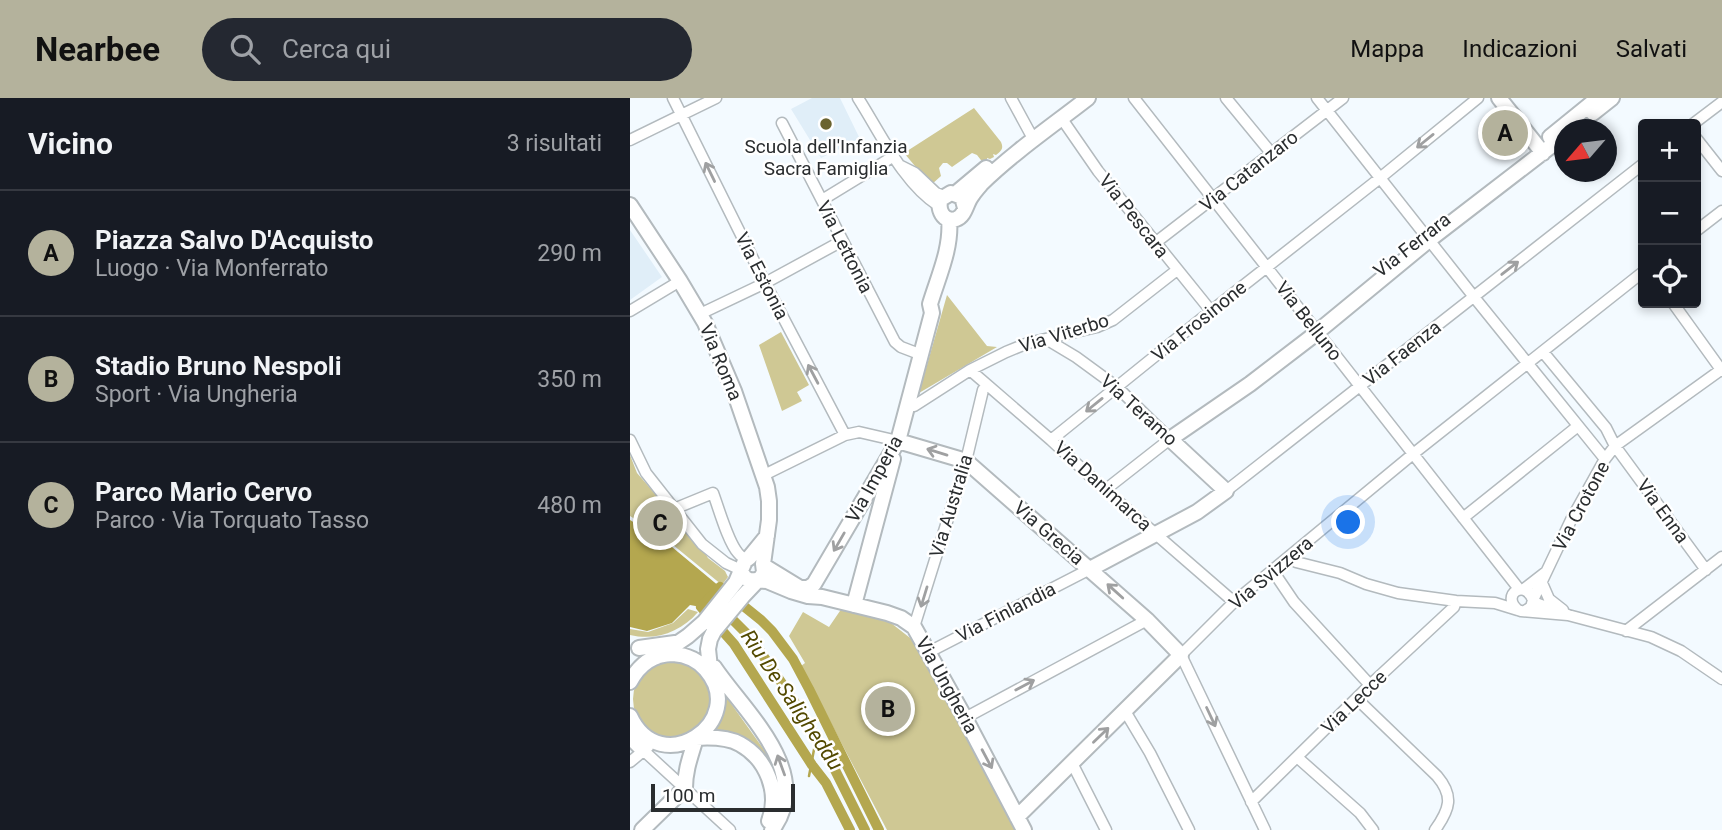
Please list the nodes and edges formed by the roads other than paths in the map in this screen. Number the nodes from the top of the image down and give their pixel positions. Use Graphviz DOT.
graph roads {
  1 [pos="673,98"];
  2 [pos="716,98"];
  3 [pos="859,98"];
  4 [pos="1012,98"];
  5 [pos="1075,98"];
  6 [pos="1088,98"];
  7 [pos="1134,98"];
  8 [pos="1226,98"];
  9 [pos="1317,98"];
  10 [pos="1343,98"];
  11 [pos="1478,98"];
  12 [pos="1499,98"];
  13 [pos="1511,98"];
  14 [pos="1598,98"];
  15 [pos="1612,98"];
  16 [pos="1722,102"];
  17 [pos="1327,111"];
  18 [pos="682,115"];
  19 [pos="1062,119"];
  20 [pos="1586,119"];
  21 [pos="1700,119"];
  22 [pos="782,124"];
  23 [pos="1030,133"];
  24 [pos="630,140"];
  25 [pos="1554,142"];
  26 [pos="1701,144"];
  27 [pos="1544,147"];
  28 [pos="1272,153"];
  29 [pos="894,156"];
  30 [pos="1638,168"];
  31 [pos="1722,171"];
  32 [pos="1380,178"];
  33 [pos="946,199"];
  34 [pos="1213,200"];
  35 [pos="822,201"];
  36 [pos="630,205"];
  37 [pos="1722,211"];
  38 [pos="957,215"];
  39 [pos="1701,227"];
  40 [pos="1427,237"];
  41 [pos="842,241"];
  42 [pos="1155,243"];
  43 [pos="1267,267"];
  44 [pos="1177,270"];
  45 [pos="1638,276"];
  46 [pos="680,281"];
  47 [pos="765,283"];
  48 [pos="1474,297"];
  49 [pos="1677,308"];
  50 [pos="630,311"];
  51 [pos="1211,311"];
  52 [pos="700,314"];
  53 [pos="1315,328"];
  54 [pos="1046,339"];
  55 [pos="1543,352"];
  56 [pos="922,355"];
  57 [pos="1528,364"];
  58 [pos="970,370"];
  59 [pos="1722,370"];
  60 [pos="986,386"];
  61 [pos="1360,386"];
  62 [pos="1117,387"];
  63 [pos="909,404"];
  64 [pos="1578,426"];
  65 [pos="845,435"];
  66 [pos="1170,439"];
  67 [pos="630,440"];
  68 [pos="1051,440"];
  69 [pos="898,441"];
  70 [pos="1615,446"];
  71 [pos="1413,454"];
  72 [pos="1605,459"];
  73 [pos="966,461"];
  74 [pos="764,475"];
  75 [pos="881,480"];
  76 [pos="1105,490"];
  77 [pos="1226,491"];
  78 [pos="674,509"];
  79 [pos="1463,518"];
  80 [pos="1157,535"];
  81 [pos="1290,556"];
  82 [pos="1722,557"];
  83 [pos="755,568"];
  84 [pos="1090,569"];
  85 [pos="1706,570"];
  86 [pos="1273,571"];
  87 [pos="1547,571"];
  88 [pos="814,583"];
  89 [pos="1542,583"];
  90 [pos="1517,592"];
  91 [pos="822,597"];
  92 [pos="1456,601"];
  93 [pos="1478,602"];
  94 [pos="1234,603"];
  95 [pos="855,606"];
  96 [pos="1527,606"];
  97 [pos="1569,615"];
  98 [pos="1147,620"];
  99 [pos="709,626"];
  100 [pos="914,627"];
  101 [pos="1626,631"];
  102 [pos="677,643"];
  103 [pos="634,647"];
  104 [pos="929,652"];
  105 [pos="1181,655"];
  106 [pos="659,656"];
  107 [pos="715,673"];
  108 [pos="1722,678"];
  109 [pos="630,682"];
  110 [pos="1370,685"];
  111 [pos="1357,699"];
  112 [pos="1125,711"];
  113 [pos="630,716"];
  114 [pos="965,718"];
  115 [pos="634,734"];
  116 [pos="715,737"];
  117 [pos="696,738"];
  118 [pos="658,743"];
  119 [pos="643,750"];
  120 [pos="691,754"];
  121 [pos="1298,758"];
  122 [pos="630,762"];
  123 [pos="1072,764"];
  124 [pos="685,788"];
  125 [pos="1251,802"];
  126 [pos="1020,823"];
  127 [pos="725,829"];
  128 [pos="642,830"];
  129 [pos="765,830"];
  130 [pos="772,830"];
  131 [pos="1106,830"];
  132 [pos="1189,830"];
  133 [pos="1265,830"];
  134 [pos="1373,830"];
  135 [pos="1436,830"];
  1 -- 18 [label="street, Via Estonia"];
  2 -- 18 [label="street"];
  3 -- 29 [label="street"];
  4 -- 23 [label="street"];
  5 -- 23 [label="street"];
  6 -- 19 [label="street"];
  7 -- 34 [label="street, Via Belluno"];
  8 -- 28 [label="street"];
  9 -- 17 [label="street"];
  10 -- 17 [label="street, Via Catanzaro"];
  11 -- 32 [label="street, Via Frosinone, one-way"];
  12 -- 27 [label="street"];
  13 -- 27 [label="street"];
  14 -- 27 [label="street, Via Ferrara"];
  15 -- 20 [label="street"];
  16 -- 21 [label="street"];
  17 -- 28 [label="street, Via Catanzaro"];
  17 -- 32 [label="street"];
  18 -- 24 [label="street"];
  47 -- 18 [label="street, Via Estonia, one-way"];
  19 -- 38 [label="street"];
  19 -- 42 [label="street, Via Pescara"];
  22 -- 35 [label="street, Via Lettonia"];
  23 -- 33 [label="street"];
  25 -- 27 [label="street, Via Ferrara"];
  26 -- 31 [label="street"];
  27 -- 40 [label="street, Via Ferrara"];
  28 -- 34 [label="street, Via Catanzaro"];
  29 -- 33 [label="street"];
  29 -- 35 [label="street"];
  48 -- 30 [label="street, Via Faenza, one-way"];
  32 -- 40 [label="street"];
  32 -- 43 [label="street, Via Frosinone"];
  33 -- 38 [label="street"];
  33 -- 38 [label="street"];
  34 -- 42 [label="street, Via Catanzaro"];
  34 -- 43 [label="street, Via Belluno"];
  35 -- 41 [label="street, Via Lettonia"];
  36 -- 46 [label="street, Via Roma"];
  37 -- 39 [label="street"];
  38 -- 56 [label="street, Via Imperia"];
  40 -- 48 [label="street"];
  40 -- 53 [label="street, Via Ferrara"];
  41 -- 47 [label="street"];
  41 -- 56 [label="street, Via Lettonia"];
  42 -- 44 [label="street, Via Pescara"];
  43 -- 51 [label="street, Via Frosinone"];
  43 -- 53 [label="street, Via Belluno"];
  44 -- 51 [label="street, Via Pescara"];
  44 -- 54 [label="street, Via Viterbo"];
  45 -- 55 [label="street, Via Svizzera"];
  46 -- 50 [label="street"];
  46 -- 52 [label="street, Via Roma"];
  47 -- 52 [label="street"];
  65 -- 47 [label="street, Via Estonia, one-way"];
  48 -- 57 [label="street"];
  48 -- 61 [label="street, Via Faenza"];
  49 -- 59 [label="street"];
  51 -- 62 [label="street, Via Frosinone"];
  52 -- 74 [label="street, Via Roma"];
  53 -- 61 [label="street, Via Belluno"];
  53 -- 66 [label="street, Via Ferrara"];
  54 -- 58 [label="street, Via Viterbo"];
  54 -- 62 [label="street, Via Teramo"];
  55 -- 57 [label="street, Via Svizzera"];
  55 -- 70 [label="street, Via Enna"];
  56 -- 63 [label="street, Via Imperia"];
  57 -- 64 [label="street"];
  57 -- 71 [label="street, Via Svizzera"];
  58 -- 60 [label="street, Via Danimarca"];
  58 -- 63 [label="street, Via Viterbo"];
  59 -- 70 [label="street, Via Crotone"];
  60 -- 68 [label="street, Via Danimarca"];
  60 -- 73 [label="street, Via Australia"];
  61 -- 71 [label="street, Via Belluno"];
  61 -- 77 [label="street, Via Faenza"];
  62 -- 66 [label="street, Via Teramo"];
  62 -- 68 [label="street, Via Frosinone, one-way"];
  63 -- 69 [label="street, Via Imperia"];
  64 -- 72 [label="street"];
  64 -- 79 [label="street"];
  65 -- 69 [label="street"];
  65 -- 74 [label="street"];
  66 -- 76 [label="street, Via Ferrara"];
  66 -- 77 [label="street, Via Teramo"];
  67 -- 78 [label="street"];
  68 -- 76 [label="street, Via Danimarca"];
  73 -- 69 [label="street, Via Grecia, one-way"];
  69 -- 75 [label="street, Via Imperia"];
  70 -- 72 [label="street, Via Crotone"];
  70 -- 85 [label="street, Via Enna"];
  71 -- 79 [label="street, Via Belluno"];
  71 -- 81 [label="street, Via Svizzera"];
  72 -- 87 [label="street, Via Crotone"];
  73 -- 84 [label="street, Via Grecia"];
  73 -- 100 [label="street, Via Australia, one-way"];
  74 -- 83 [label="street, Via Roma"];
  75 -- 88 [label="street, Via Imperia, one-way"];
  75 -- 95 [label="street"];
  76 -- 80 [label="street, Via Danimarca"];
  77 -- 80 [label="street, Via Faenza"];
  78 -- 83 [label="street"];
  78 -- 83 [label="street"];
  79 -- 90 [label="street, Via Belluno"];
  80 -- 84 [label="street, Via Finlandia"];
  80 -- 94 [label="street, Via Danimarca"];
  81 -- 86 [label="street, Via Svizzera"];
  81 -- 92 [label="street"];
  82 -- 85 [label="street"];
  83 -- 88 [label="street"];
  83 -- 91 [label="street, Via Ungheria"];
  83 -- 99 [label="street, Via Roma"];
  98 -- 84 [label="street, Via Grecia, one-way"];
  84 -- 104 [label="street, Via Finlandia"];
  85 -- 101 [label="street"];
  86 -- 94 [label="street, Via Svizzera"];
  86 -- 110 [label="street"];
  87 -- 89 [label="street, Via Crotone"];
  87 -- 90 [label="street, Via Crotone"];
  88 -- 91 [label="street"];
  89 -- 96 [label="street, Via Crotone"];
  89 -- 97 [label="street"];
  90 -- 93 [label="street"];
  90 -- 96 [label="street"];
  90 -- 96 [label="street, Via Belluno"];
  91 -- 95 [label="street, Via Ungheria"];
  92 -- 93 [label="street"];
  92 -- 110 [label="street, Via Lecce"];
  93 -- 96 [label="street"];
  94 -- 105 [label="street, Via Svizzera"];
  95 -- 100 [label="street, Via Ungheria"];
  96 -- 97 [label="street"];
  97 -- 101 [label="street"];
  98 -- 105 [label="street, Via Grecia"];
  114 -- 98 [label="street, one-way"];
  99 -- 102 [label="street, Via Roma"];
  99 -- 107 [label="street"];
  100 -- 104 [label="street, Via Ungheria"];
  101 -- 108 [label="street"];
  102 -- 103 [label="street"];
  102 -- 106 [label="street, Via Roma"];
  103 -- 106 [label="street"];
  104 -- 114 [label="street, Via Ungheria"];
  105 -- 112 [label="street, Via Svizzera"];
  105 -- 125 [label="street, one-way"];
  106 -- 107 [label="street"];
  106 -- 109 [label="street, Via Roma"];
  107 -- 117 [label="street"];
  130 -- 107 [label="street, one-way"];
  110 -- 111 [label="street, Via Lecce"];
  111 -- 121 [label="street, Via Lecce"];
  111 -- 135 [label="street"];
  123 -- 112 [label="street, Via Svizzera, one-way"];
  112 -- 132 [label="street"];
  113 -- 115 [label="street"];
  114 -- 126 [label="street, Via Ungheria, one-way"];
  115 -- 118 [label="street"];
  115 -- 119 [label="street"];
  116 -- 117 [label="street"];
  116 -- 120 [label="street"];
  116 -- 129 [label="street"];
  117 -- 118 [label="street"];
  117 -- 120 [label="street"];
  118 -- 119 [label="street"];
  119 -- 122 [label="street"];
  119 -- 124 [label="street"];
  120 -- 124 [label="street"];
  121 -- 125 [label="street, Via Lecce"];
  121 -- 134 [label="street"];
  123 -- 126 [label="street, Via Svizzera"];
  123 -- 131 [label="street"];
  124 -- 127 [label="street"];
  124 -- 128 [label="street"];
  125 -- 133 [label="street"];
}
